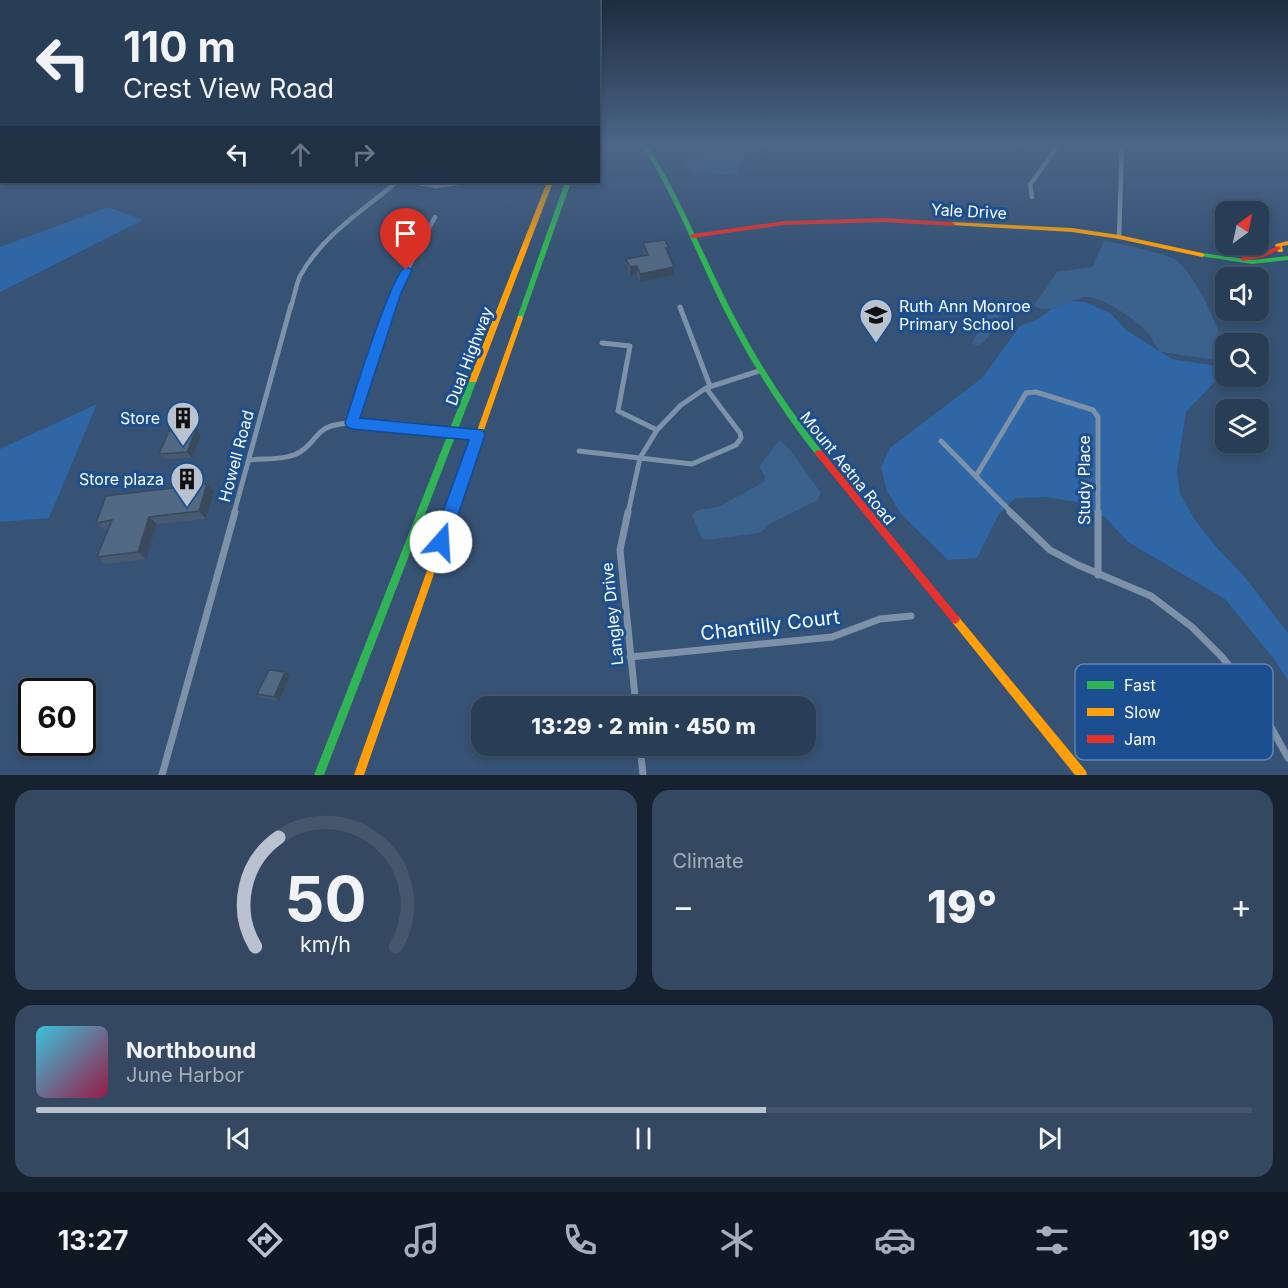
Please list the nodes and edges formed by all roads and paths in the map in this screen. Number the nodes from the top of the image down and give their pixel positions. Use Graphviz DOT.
graph roads {
  1 [pos="668,180"];
  2 [pos="1033,180"];
  3 [pos="1121,180"];
  4 [pos="396,183"];
  5 [pos="419,183"];
  6 [pos="458,183"];
  7 [pos="550,183"];
  8 [pos="568,183"];
  9 [pos="1032,197"];
  10 [pos="435,217"];
  11 [pos="693,236"];
  12 [pos="1119,237"];
  13 [pos="1288,243"];
  14 [pos="1278,249"];
  15 [pos="1241,259"];
  16 [pos="1288,259"];
  17 [pos="680,307"];
  18 [pos="602,343"];
  19 [pos="759,371"];
  20 [pos="708,387"];
  21 [pos="352,423"];
  22 [pos="657,430"];
  23 [pos="454,432"];
  24 [pos="478,435"];
  25 [pos="941,441"];
  26 [pos="579,451"];
  27 [pos="640,458"];
  28 [pos="249,460"];
  29 [pos="975,476"];
  30 [pos="1098,575"];
  31 [pos="911,616"];
  32 [pos="630,657"];
  33 [pos="1226,664"];
  34 [pos="635,696"];
  35 [pos="1273,732"];
  36 [pos="641,756"];
  37 [pos="1288,758"];
  38 [pos="162,775"];
  39 [pos="319,775"];
  40 [pos="359,775"];
  41 [pos="644,775"];
  42 [pos="1082,775"];
  1 -- 11 [label="street, Mount Aetna Road"];
  2 -- 9 [label="street"];
  3 -- 12 [label="street"];
  4 -- 28 [label="street, Howell Road"];
  5 -- 6 [label="street"];
  7 -- 23 [label="street, Dual Highway"];
  8 -- 24 [label="street, Dual Highway"];
  10 -- 21 [label="street"];
  11 -- 12 [label="street, Yale Drive"];
  11 -- 19 [label="street, Mount Aetna Road"];
  12 -- 15 [label="street, Yale Drive"];
  13 -- 14 [label="street, Yale Drive"];
  14 -- 15 [label="street, Yale Drive"];
  14 -- 16 [label="street"];
  15 -- 16 [label="street, Yale Drive"];
  17 -- 20 [label="street"];
  18 -- 22 [label="street"];
  19 -- 20 [label="street, Langley Drive"];
  19 -- 42 [label="street, Mount Aetna Road"];
  20 -- 22 [label="street, Langley Drive"];
  20 -- 27 [label="street"];
  21 -- 23 [label="street"];
  21 -- 28 [label="street"];
  22 -- 27 [label="street, Langley Drive"];
  23 -- 24 [label="street"];
  23 -- 39 [label="street, Dual Highway"];
  24 -- 40 [label="street, Dual Highway"];
  25 -- 29 [label="street"];
  26 -- 27 [label="street"];
  27 -- 32 [label="street, Langley Drive"];
  28 -- 38 [label="street, Howell Road"];
  29 -- 30 [label="street"];
  29 -- 30 [label="street, Study Place"];
  30 -- 33 [label="street"];
  31 -- 32 [label="street, Chantilly Court"];
  32 -- 34 [label="street, Langley Drive"];
  35 -- 37 [label="street"];
  36 -- 41 [label="street"];
}
